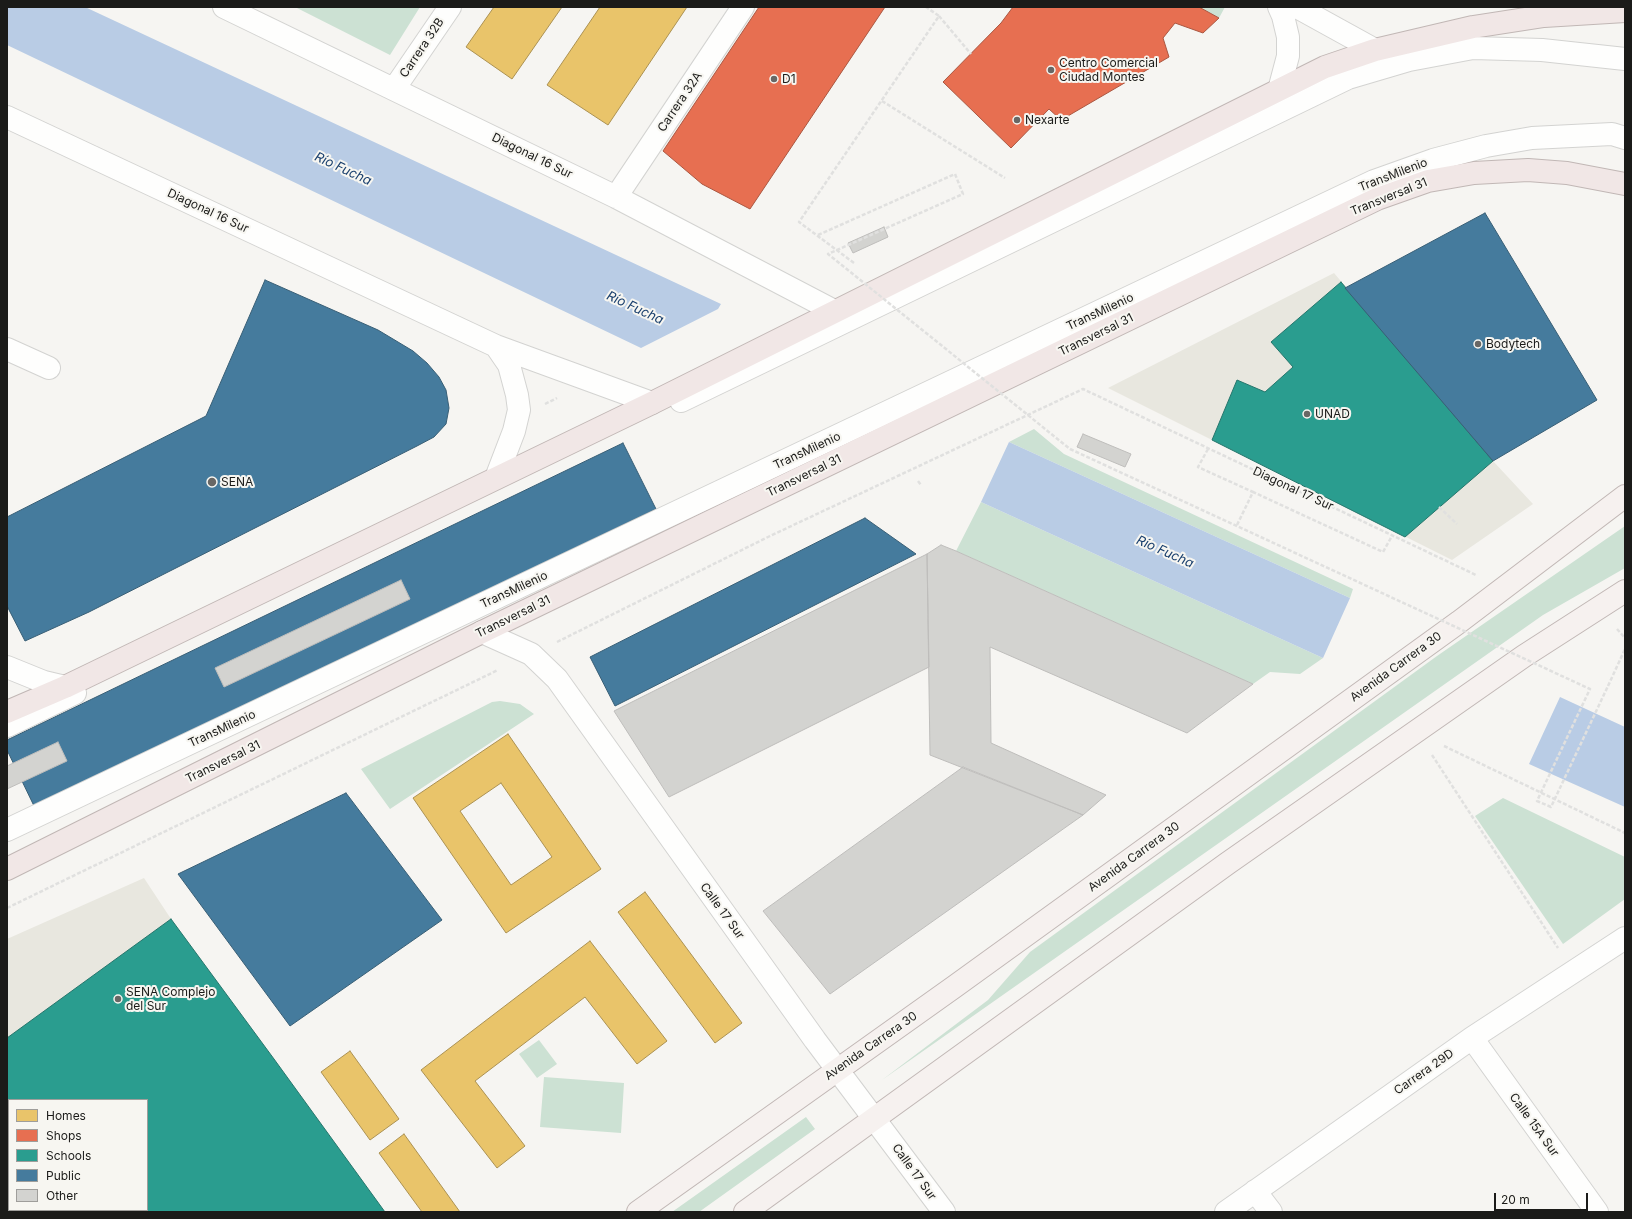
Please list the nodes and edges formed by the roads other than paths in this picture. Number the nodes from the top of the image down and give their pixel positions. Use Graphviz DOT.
graph roads {
  1 [pos="224,7"];
  2 [pos="450,7"];
  3 [pos="743,7"];
  4 [pos="1279,7"];
  5 [pos="1297,7"];
  6 [pos="1625,11"];
  7 [pos="1375,50"];
  8 [pos="1625,59"];
  9 [pos="394,89"];
  10 [pos="1279,90"];
  11 [pos="7,117"];
  12 [pos="1625,138"];
  13 [pos="1620,184"];
  14 [pos="616,197"];
  15 [pos="836,312"];
  16 [pos="496,346"];
  17 [pos="7,349"];
  18 [pos="49,368"];
  19 [pos="652,404"];
  20 [pos="496,478"];
  21 [pos="1625,496"];
  22 [pos="1625,592"];
  23 [pos="482,632"];
  24 [pos="7,667"];
  25 [pos="65,687"];
  26 [pos="7,712"];
  27 [pos="7,726"];
  28 [pos="7,830"];
  29 [pos="7,869"];
  30 [pos="1625,938"];
  31 [pos="1472,1038"];
  32 [pos="837,1070"];
  33 [pos="875,1119"];
  34 [pos="1255,1191"];
  35 [pos="638,1212"];
  36 [pos="745,1212"];
  37 [pos="944,1212"];
  38 [pos="1226,1212"];
  39 [pos="1270,1212"];
  40 [pos="1596,1212"];
  1 -- 9 [label="street, Diagonal 16 Sur"];
  2 -- 9 [label="street, Carrera 32B"];
  3 -- 14 [label="street, Carrera 32A"];
  4 -- 10 [label="street"];
  5 -- 7 [label="street"];
  6 -- 7 [label="highway"];
  7 -- 10 [label="highway"];
  8 -- 27 [label="street"];
  9 -- 14 [label="street, Diagonal 16 Sur"];
  10 -- 15 [label="highway"];
  11 -- 16 [label="street, Diagonal 16 Sur"];
  12 -- 28 [label="street, TransMilenio"];
  13 -- 23 [label="highway, Transversal 31"];
  14 -- 15 [label="street, Diagonal 16 Sur"];
  15 -- 19 [label="highway"];
  16 -- 19 [label="street, Diagonal 16 Sur"];
  16 -- 20 [label="street"];
  17 -- 18 [label="street"];
  19 -- 20 [label="highway"];
  20 -- 25 [label="highway"];
  21 -- 32 [label="main road, Avenida Carrera 30"];
  22 -- 33 [label="main road"];
  23 -- 29 [label="highway, Transversal 31"];
  23 -- 32 [label="street, Calle 17 Sur"];
  24 -- 25 [label="street"];
  25 -- 26 [label="highway"];
  30 -- 31 [label="street, Carrera 29D"];
  31 -- 34 [label="street, Carrera 29D"];
  31 -- 40 [label="street, Calle 15A Sur"];
  32 -- 33 [label="street, Calle 17 Sur"];
  32 -- 35 [label="main road, Avenida Carrera 30"];
  33 -- 36 [label="main road"];
  33 -- 37 [label="street, Calle 17 Sur"];
  34 -- 38 [label="street, Carrera 29D"];
  34 -- 39 [label="street"];
}
